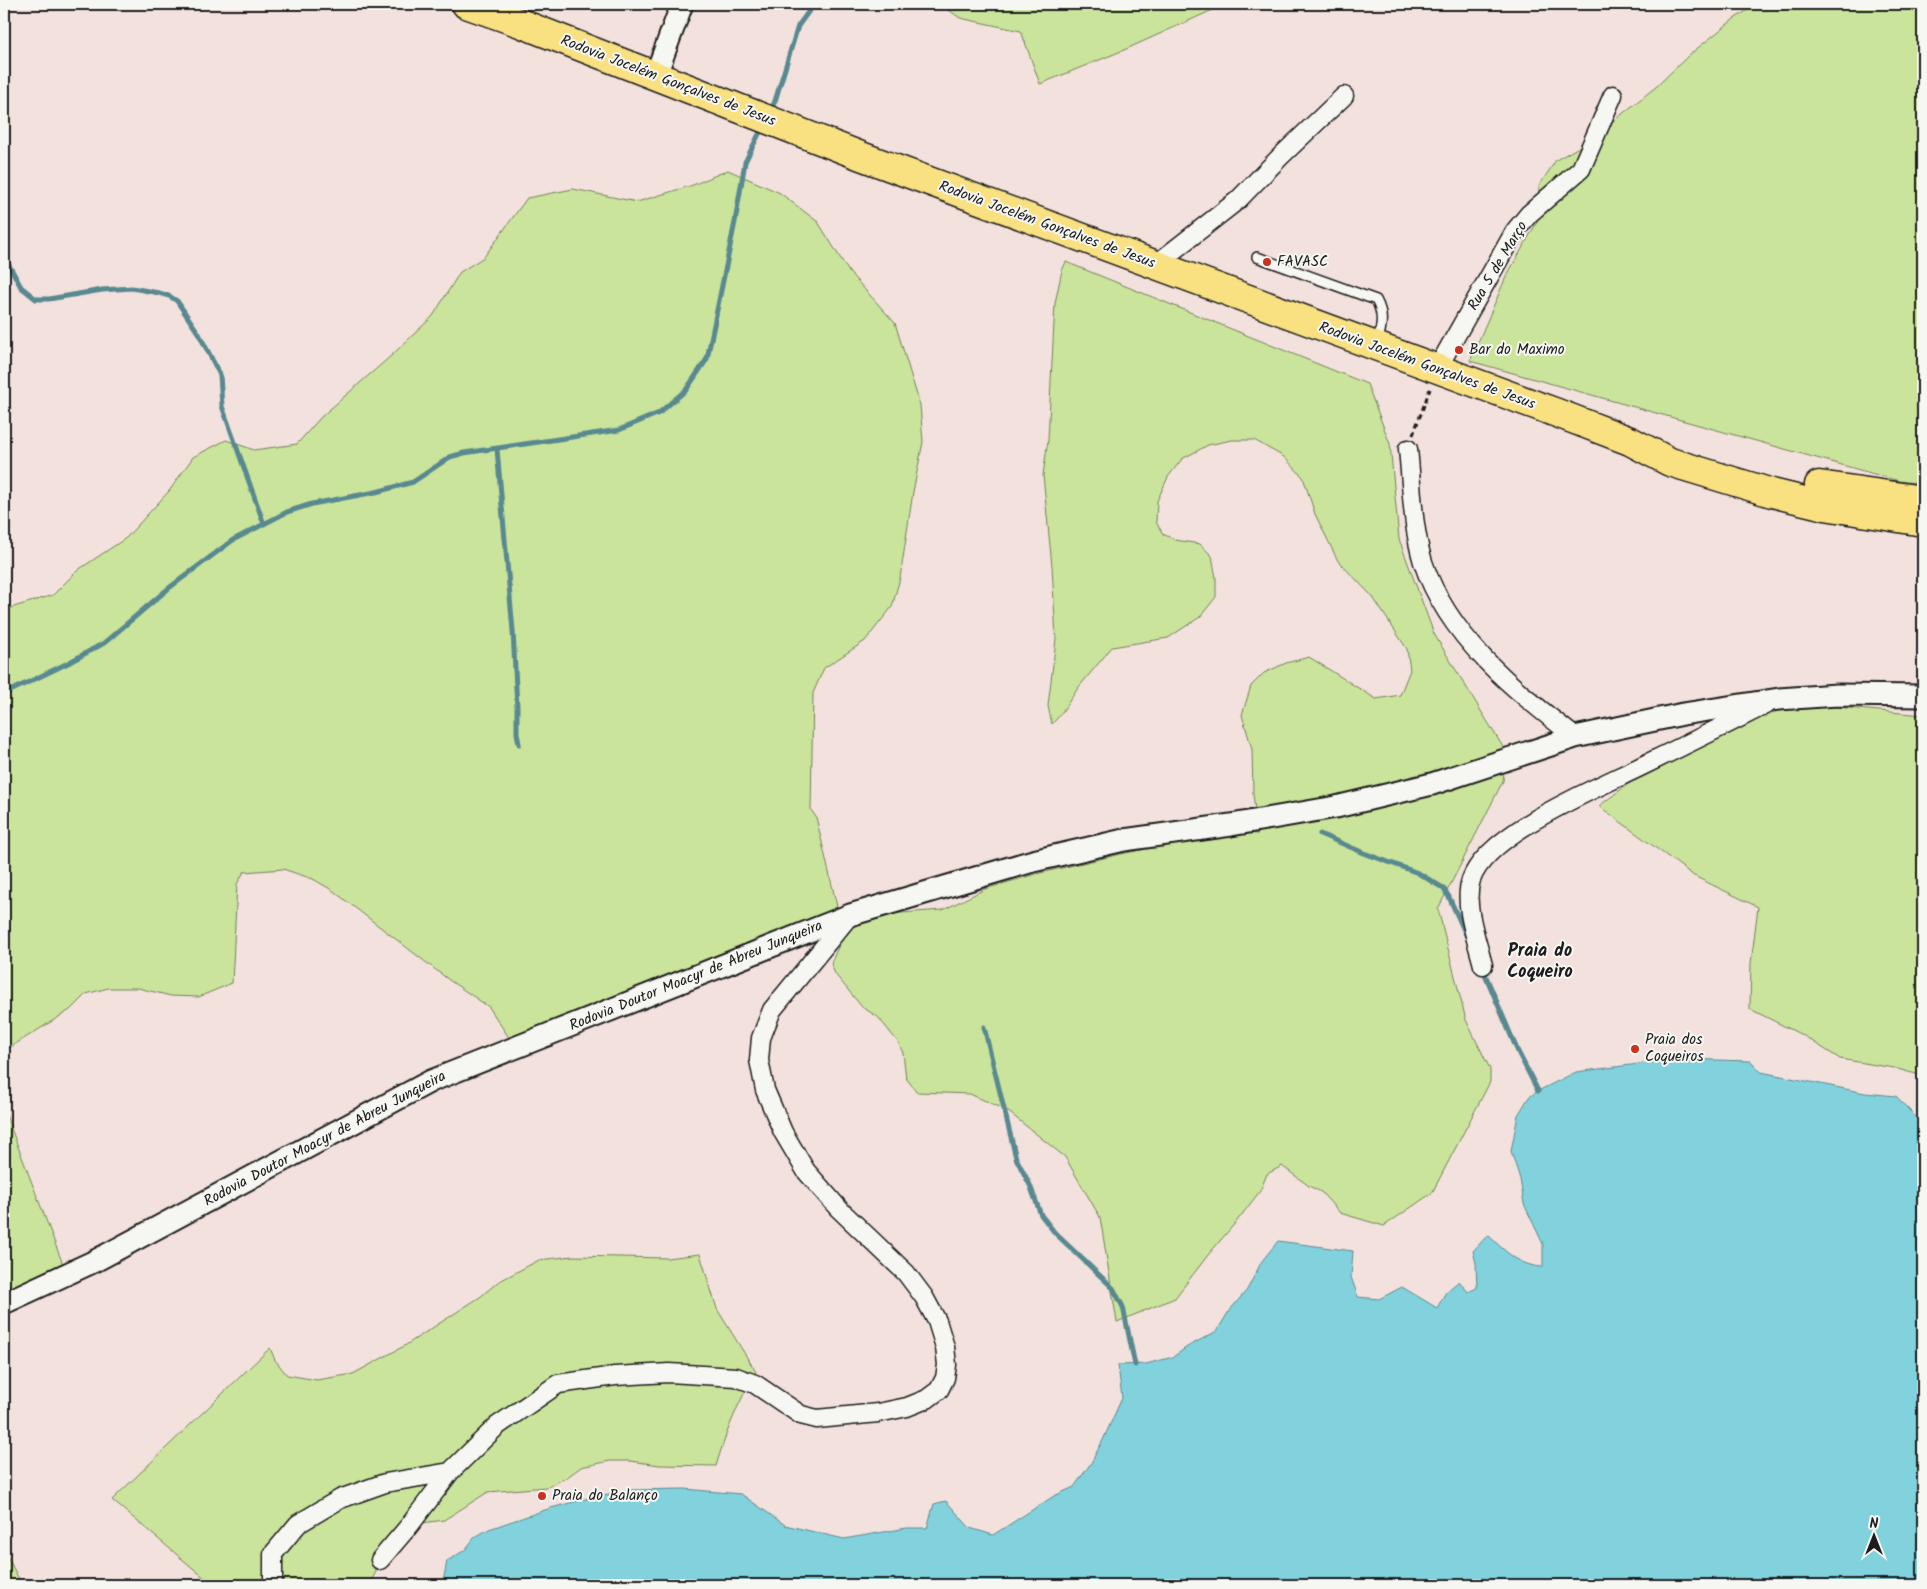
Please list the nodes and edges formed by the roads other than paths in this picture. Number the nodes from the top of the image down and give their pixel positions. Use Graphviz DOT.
graph roads {
  1 [pos="466,4"];
  2 [pos="682,4"];
  3 [pos="655,76"];
  4 [pos="1613,95"];
  5 [pos="1344,96"];
  6 [pos="1257,257"];
  7 [pos="1155,265"];
  8 [pos="1376,348"];
  9 [pos="1437,370"];
  10 [pos="1630,441"];
  11 [pos="1408,449"];
  12 [pos="1923,500"];
  13 [pos="1923,522"];
  14 [pos="1923,696"];
  15 [pos="1779,699"];
  16 [pos="1575,737"];
  17 [pos="850,915"];
  18 [pos="1483,965"];
  19 [pos="4,1303"];
  20 [pos="450,1472"];
  21 [pos="380,1560"];
  22 [pos="273,1585"];
  1 -- 3 [label="main road, Rodovia Jocelém Gonçalves de Jesus"];
  2 -- 3 [label="street"];
  3 -- 7 [label="main road, Rodovia Jocelém Gonçalves de Jesus"];
  4 -- 9 [label="street, Rua 5 de Março"];
  5 -- 7 [label="street"];
  6 -- 8 [label="lane"];
  7 -- 8 [label="main road, Rodovia Jocelém Gonçalves de Jesus"];
  8 -- 9 [label="main road, Rodovia Jocelém Gonçalves de Jesus"];
  9 -- 10 [label="main road, Rodovia Jocelém Gonçalves de Jesus"];
  10 -- 12 [label="main road, Rodovia Jocelém Gonçalves de Jesus"];
  10 -- 13 [label="main road, Rodovia Jocelém Gonçalves de Jesus"];
  11 -- 16 [label="street"];
  14 -- 15 [label="street, Rodovia Doutor Moacyr de Abreu Junqueira"];
  15 -- 16 [label="street, Rodovia Doutor Moacyr de Abreu Junqueira"];
  15 -- 18 [label="street"];
  16 -- 17 [label="street, Rodovia Doutor Moacyr de Abreu Junqueira"];
  17 -- 19 [label="street, Rodovia Doutor Moacyr de Abreu Junqueira"];
  17 -- 20 [label="street"];
  20 -- 21 [label="street"];
  20 -- 22 [label="street"];
}
